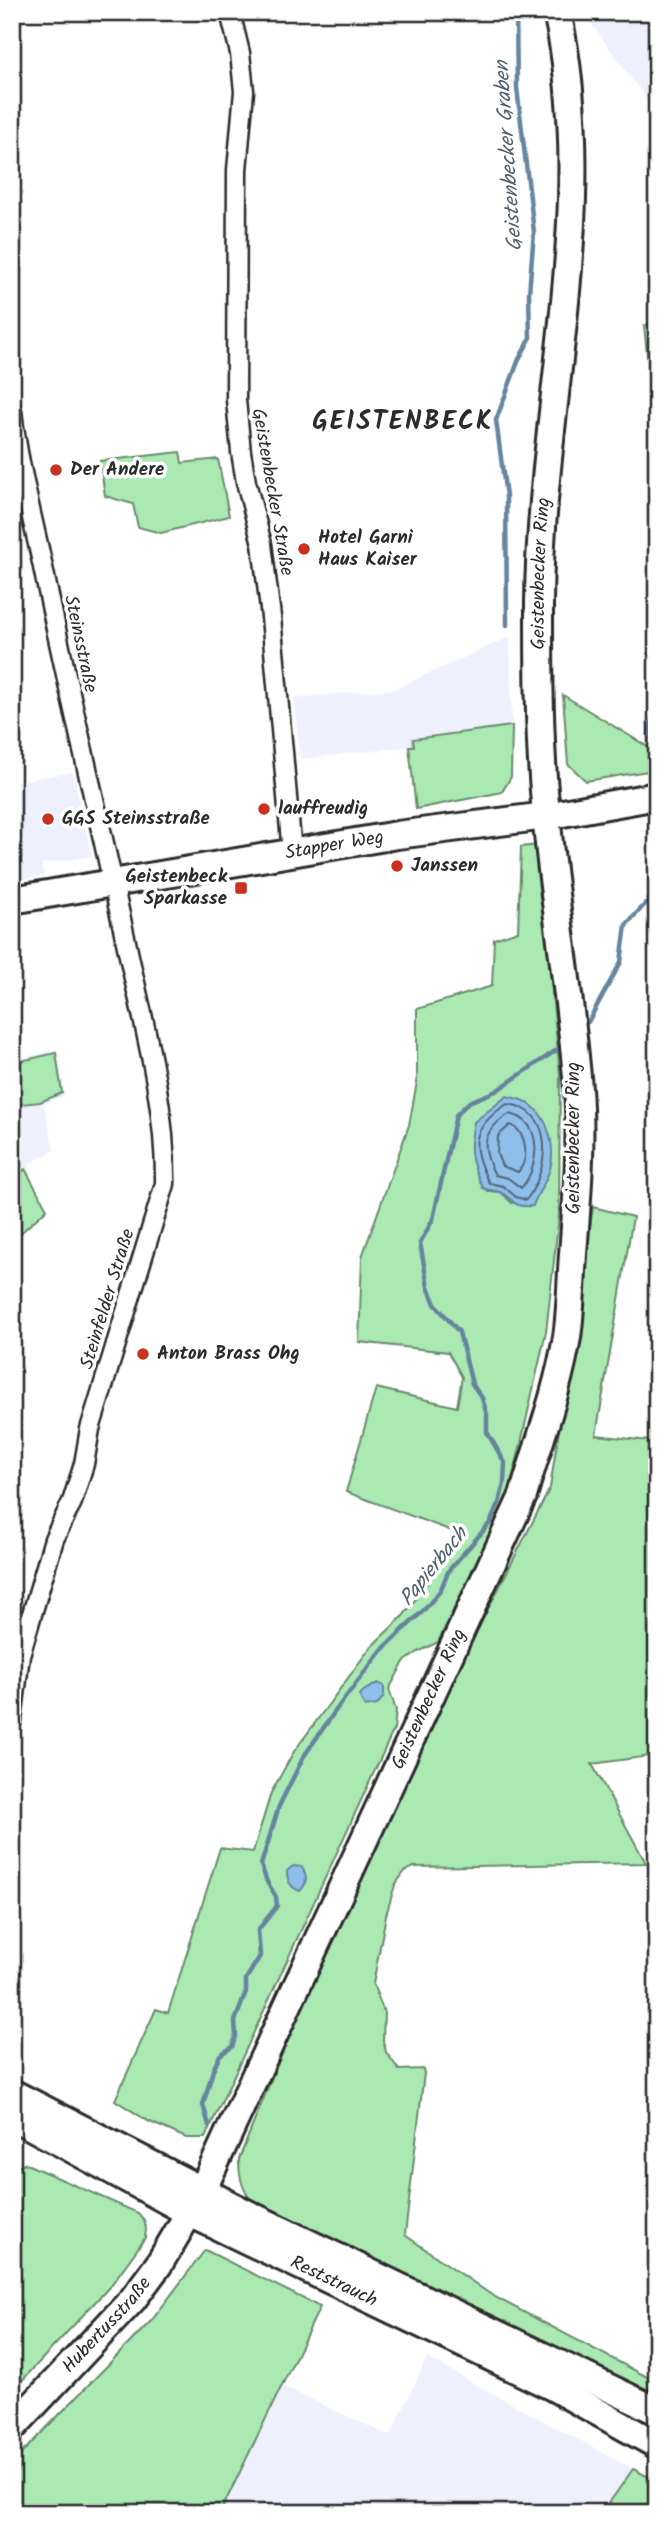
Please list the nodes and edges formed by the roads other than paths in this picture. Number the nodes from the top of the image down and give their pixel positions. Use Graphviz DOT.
graph roads {
  1 [pos="230,12"];
  2 [pos="557,12"];
  3 [pos="12,411"];
  4 [pos="657,796"];
  5 [pos="546,816"];
  6 [pos="292,853"];
  7 [pos="115,884"];
  8 [pos="12,900"];
  9 [pos="12,1720"];
  10 [pos="12,2093"];
  11 [pos="12,2116"];
  12 [pos="196,2202"];
  13 [pos="657,2411"];
  14 [pos="12,2428"];
  15 [pos="653,2436"];
  1 -- 6 [label="street, Geistenbecker Straße"];
  2 -- 5 [label="main road, Geistenbecker Ring"];
  3 -- 7 [label="street, Steinsstraße"];
  4 -- 5 [label="main road, Stapper Weg"];
  5 -- 6 [label="main road, Stapper Weg"];
  5 -- 12 [label="main road, Geistenbecker Ring"];
  6 -- 7 [label="main road, Stapper Weg"];
  7 -- 8 [label="main road, Stapper Weg"];
  7 -- 9 [label="street, Steinfelder Straße"];
  10 -- 12 [label="main road, Reststrauch"];
  11 -- 12 [label="main road, Reststrauch"];
  12 -- 13 [label="main road, Reststrauch"];
  12 -- 14 [label="main road, Hubertusstraße"];
  12 -- 15 [label="main road, Reststrauch"];
}
